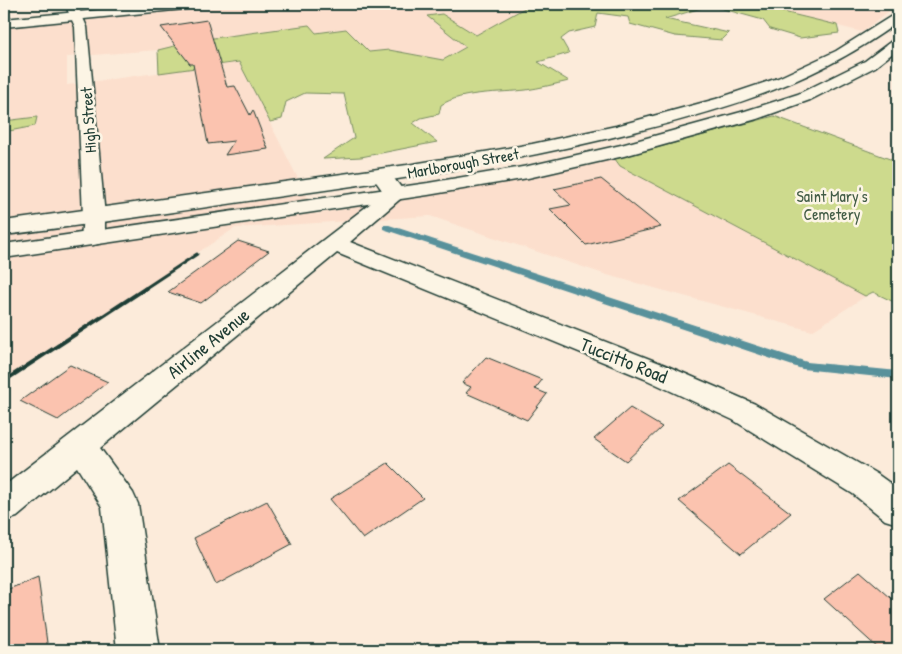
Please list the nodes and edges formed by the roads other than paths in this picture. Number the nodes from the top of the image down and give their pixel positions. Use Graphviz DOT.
graph roads {
  1 [pos="194,4"];
  2 [pos="73,10"];
  3 [pos="898,16"];
  4 [pos="4,23"];
  5 [pos="898,43"];
  6 [pos="389,185"];
  7 [pos="94,216"];
  8 [pos="4,228"];
  9 [pos="93,238"];
  10 [pos="333,243"];
  11 [pos="4,251"];
  12 [pos="80,445"];
  13 [pos="4,506"];
  14 [pos="898,508"];
  15 [pos="138,650"];
  1 -- 2 [label="main road"];
  2 -- 4 [label="main road"];
  2 -- 7 [label="main road, High Street"];
  3 -- 6 [label="main road, Marlborough Street"];
  5 -- 6 [label="main road, Marlborough Street"];
  6 -- 7 [label="main road, Marlborough Street"];
  6 -- 9 [label="main road, Marlborough Street"];
  6 -- 10 [label="main road, Airline Avenue"];
  7 -- 8 [label="main road, Marlborough Street"];
  7 -- 9 [label="main road, High Street"];
  9 -- 11 [label="main road, Marlborough Street"];
  10 -- 12 [label="main road, Airline Avenue"];
  10 -- 14 [label="main road, Tuccitto Road"];
  12 -- 13 [label="main road, Airline Avenue"];
  12 -- 15 [label="main road"];
}
